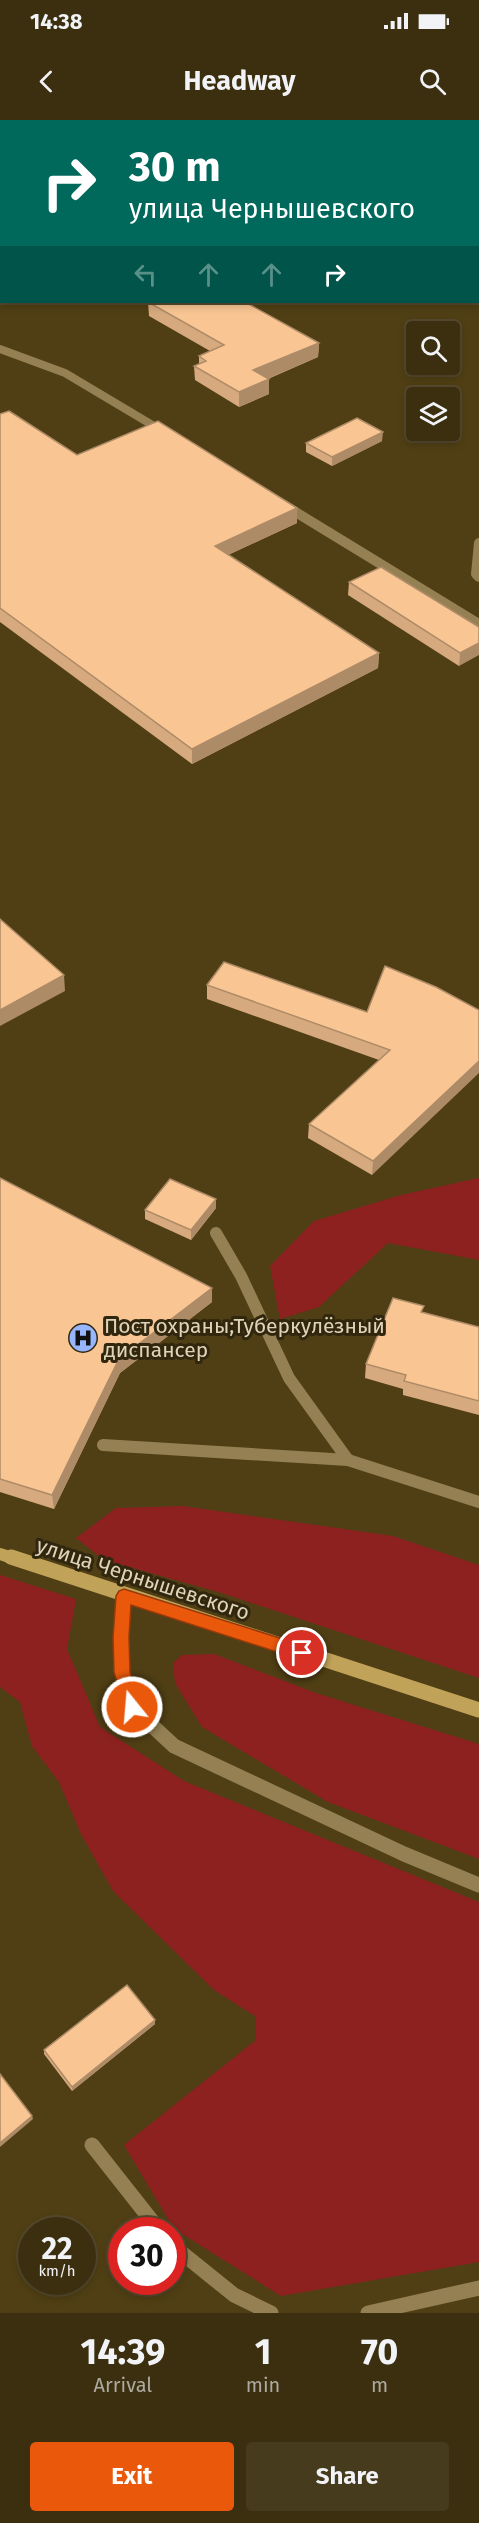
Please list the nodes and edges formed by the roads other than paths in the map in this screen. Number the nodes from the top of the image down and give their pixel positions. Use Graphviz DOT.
graph roads {
  1 [pos="0,349"];
  2 [pos="177,440"];
  3 [pos="278,501"];
  4 [pos="479,543"];
  5 [pos="479,577"];
  6 [pos="479,624"];
  7 [pos="216,1233"];
  8 [pos="103,1445"];
  9 [pos="348,1460"];
  10 [pos="479,1502"];
  11 [pos="0,1554"];
  12 [pos="124,1596"];
  13 [pos="479,1710"];
  14 [pos="479,1885"];
  15 [pos="92,2145"];
  16 [pos="149,2217"];
  17 [pos="186,2256"];
  18 [pos="479,2288"];
  19 [pos="271,2313"];
  20 [pos="368,2313"];
  1 -- 2 [label="street"];
  3 -- 6 [label="street"];
  4 -- 5 [label="street"];
  7 -- 9 [label="street"];
  8 -- 9 [label="street"];
  9 -- 10 [label="street"];
  11 -- 12 [label="main road, улица Чернышевского"];
  12 -- 13 [label="main road, улица Чернышевского"];
  12 -- 14 [label="street"];
  15 -- 16 [label="street"];
  17 -- 19 [label="street"];
  18 -- 20 [label="street"];
}
